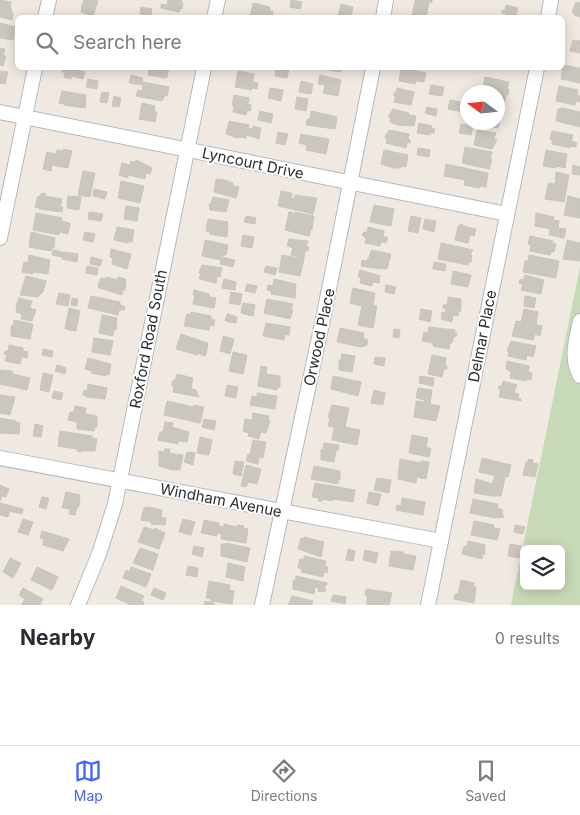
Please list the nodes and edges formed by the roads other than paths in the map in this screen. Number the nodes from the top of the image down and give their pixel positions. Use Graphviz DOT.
graph roads {
  1 [pos="49,0"];
  2 [pos="218,0"];
  3 [pos="386,0"];
  4 [pos="551,0"];
  5 [pos="46,15"];
  6 [pos="215,15"];
  7 [pos="384,15"];
  8 [pos="548,15"];
  9 [pos="35,70"];
  10 [pos="204,70"];
  11 [pos="373,70"];
  12 [pos="537,70"];
  13 [pos="0,112"];
  14 [pos="25,117"];
  15 [pos="187,149"];
  16 [pos="349,183"];
  17 [pos="507,214"];
  18 [pos="0,238"];
  19 [pos="580,321"];
  20 [pos="580,376"];
  21 [pos="0,458"];
  22 [pos="120,481"];
  23 [pos="282,511"];
  24 [pos="441,541"];
  25 [pos="78,605"];
  26 [pos="262,605"];
  27 [pos="428,605"];
  1 -- 5 [label="street"];
  2 -- 6 [label="street"];
  3 -- 7 [label="street"];
  4 -- 8 [label="street"];
  9 -- 14 [label="street"];
  10 -- 15 [label="street, Roxford Road South"];
  11 -- 16 [label="street, Orwood Place"];
  12 -- 17 [label="street, Delmar Place"];
  13 -- 14 [label="street, Lyncourt Drive"];
  14 -- 15 [label="street, Lyncourt Drive"];
  14 -- 18 [label="street"];
  15 -- 16 [label="street, Lyncourt Drive"];
  15 -- 22 [label="street, Roxford Road South"];
  16 -- 17 [label="street, Lyncourt Drive"];
  16 -- 23 [label="street, Orwood Place"];
  17 -- 24 [label="street, Delmar Place"];
  19 -- 20 [label="street"];
  21 -- 22 [label="street, Windham Avenue"];
  22 -- 23 [label="street, Windham Avenue"];
  22 -- 25 [label="street, Roxford Road South"];
  23 -- 24 [label="street, Windham Avenue"];
  23 -- 26 [label="street, Orwood Place"];
  24 -- 27 [label="street, Delmar Place"];
}
